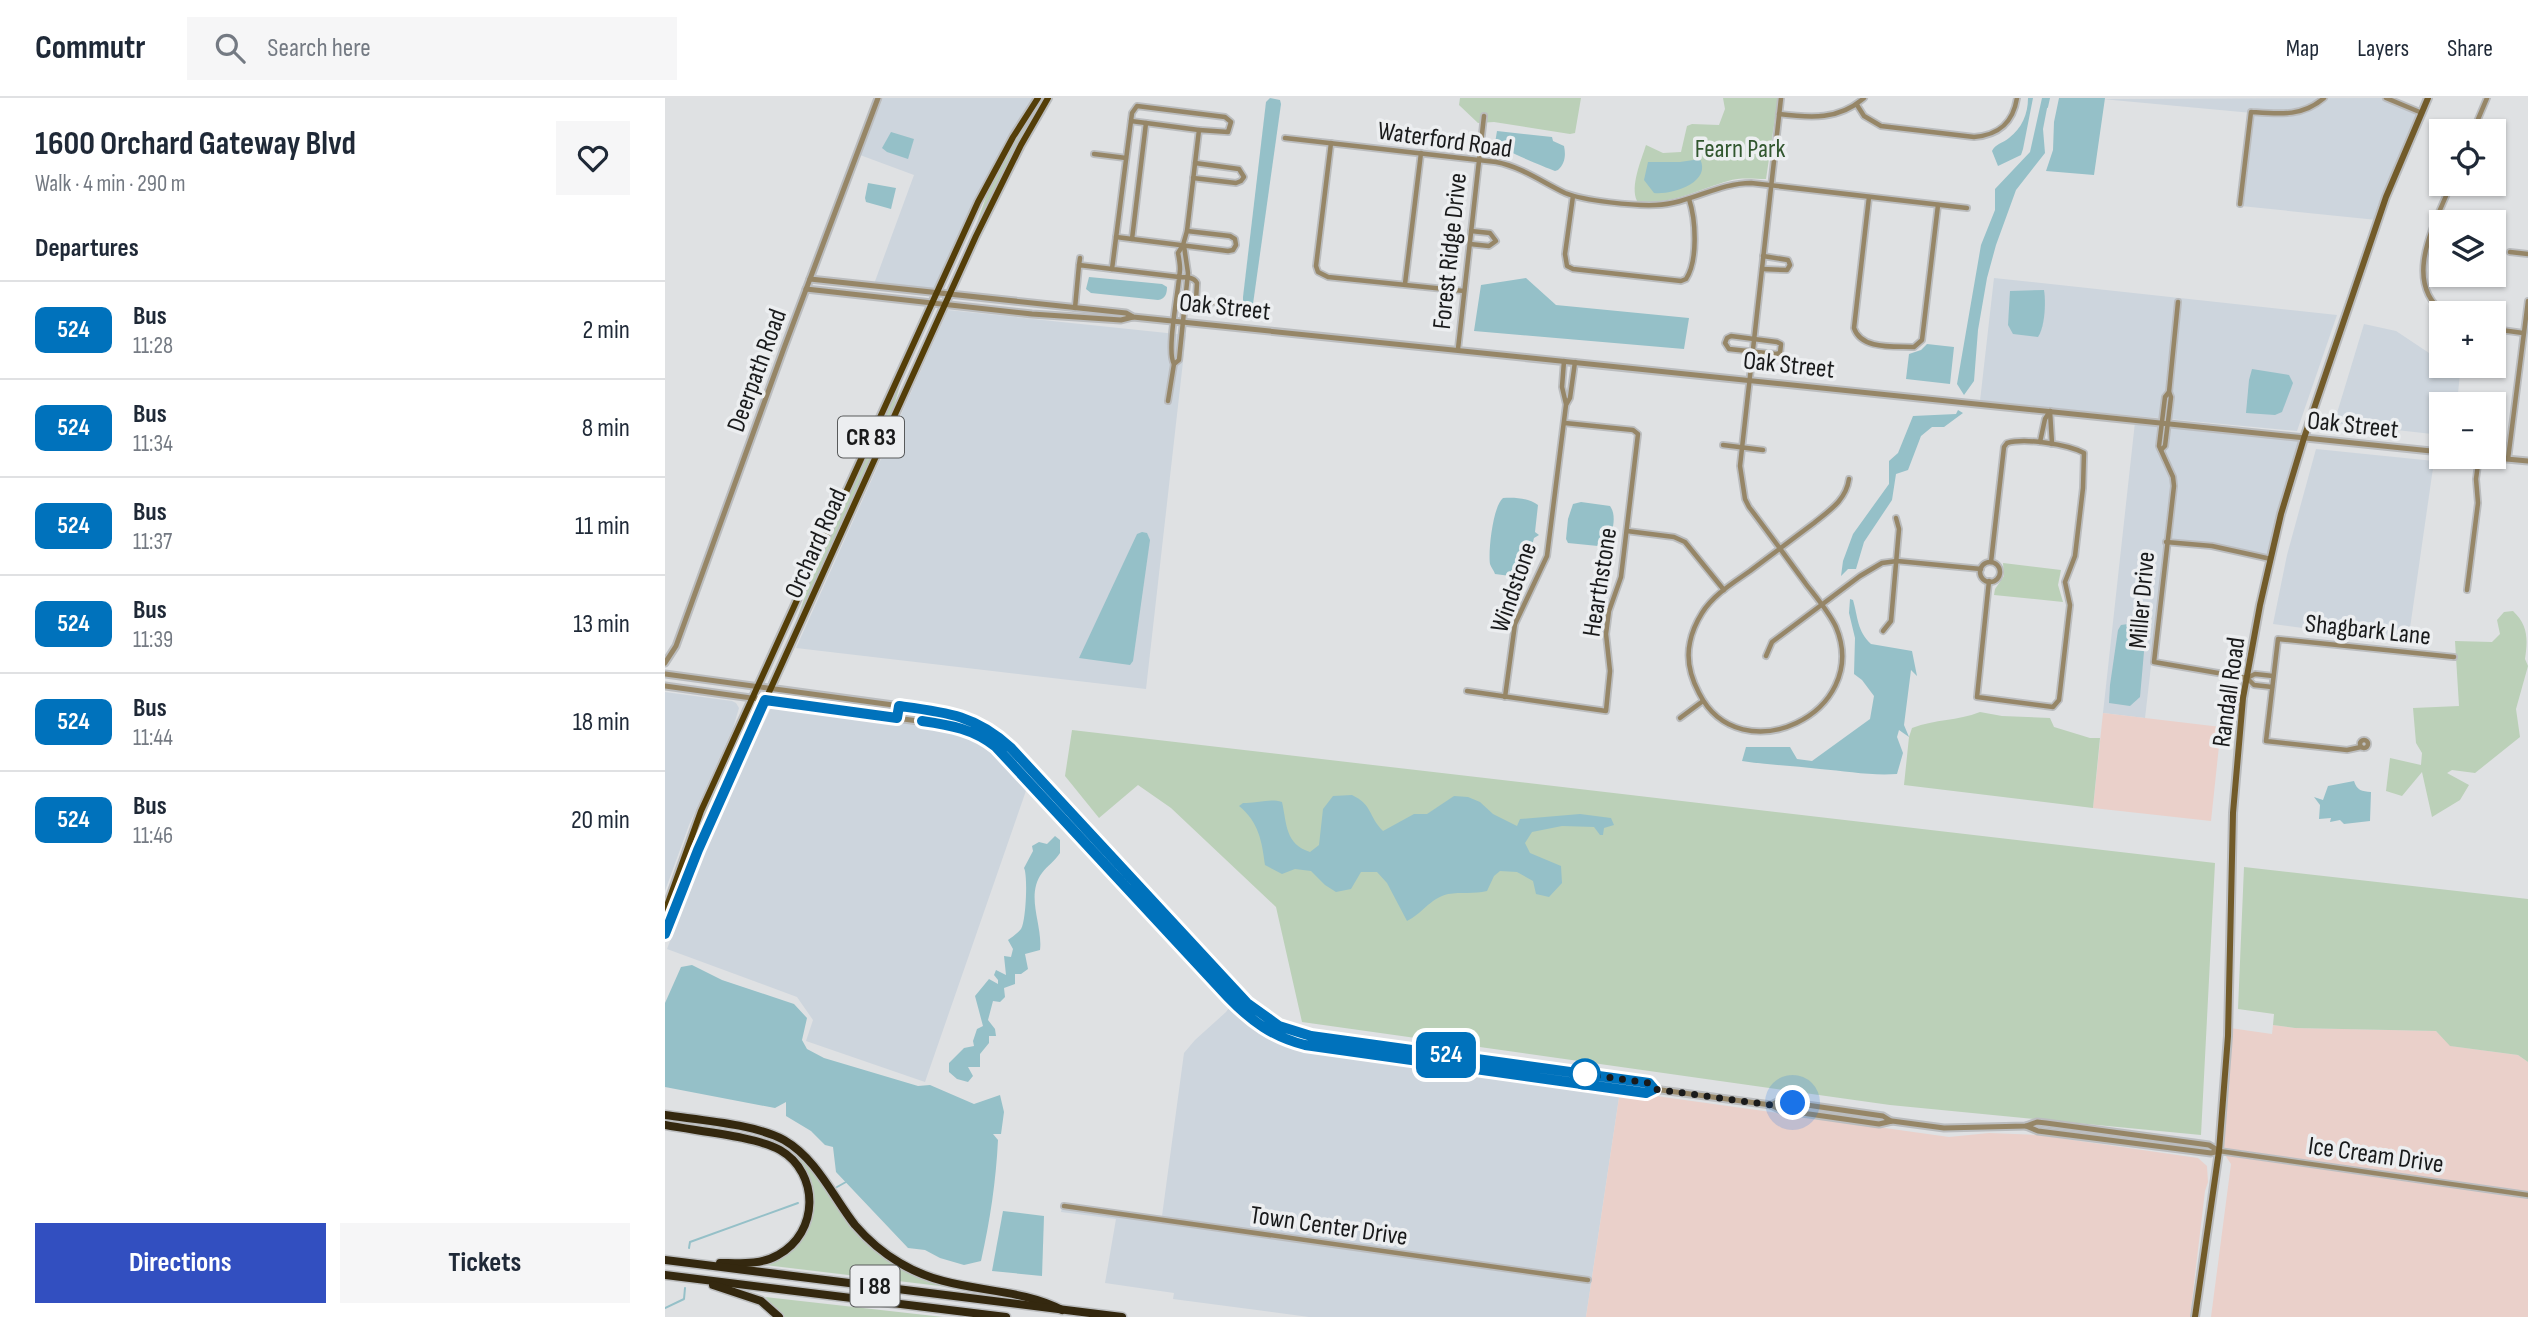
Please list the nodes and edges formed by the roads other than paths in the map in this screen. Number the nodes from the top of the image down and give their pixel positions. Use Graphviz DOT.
graph roads {
  1 [pos="878,98"];
  2 [pos="1038,98"];
  3 [pos="1048,98"];
  4 [pos="1781,98"];
  5 [pos="1864,98"];
  6 [pos="2017,98"];
  7 [pos="2324,98"];
  8 [pos="2386,98"];
  9 [pos="2428,98"];
  10 [pos="2487,98"];
  11 [pos="1857,105"];
  12 [pos="2422,113"];
  13 [pos="1779,114"];
  14 [pos="1484,116"];
  15 [pos="2478,119"];
  16 [pos="1131,121"];
  17 [pos="1146,123"];
  18 [pos="1199,130"];
  19 [pos="1285,138"];
  20 [pos="1331,143"];
  21 [pos="1421,153"];
  22 [pos="1094,154"];
  23 [pos="1126,158"];
  24 [pos="1479,160"];
  25 [pos="1195,163"];
  26 [pos="1193,178"];
  27 [pos="1771,185"];
  28 [pos="1573,195"];
  29 [pos="2446,196"];
  30 [pos="1869,197"];
  31 [pos="1689,199"];
  32 [pos="2240,204"];
  33 [pos="1938,205"];
  34 [pos="1967,208"];
  35 [pos="1187,231"];
  36 [pos="1471,231"];
  37 [pos="1116,237"];
  38 [pos="1132,239"];
  39 [pos="1470,244"];
  40 [pos="1183,245"];
  41 [pos="2510,252"];
  42 [pos="2528,254"];
  43 [pos="1763,256"];
  44 [pos="1080,258"];
  45 [pos="1079,265"];
  46 [pos="1187,265"];
  47 [pos="1180,267"];
  48 [pos="1112,268"];
  49 [pos="1762,269"];
  50 [pos="1179,277"];
  51 [pos="1187,278"];
  52 [pos="810,279"];
  53 [pos="1405,284"];
  54 [pos="806,289"];
  55 [pos="1464,290"];
  56 [pos="937,293"];
  57 [pos="950,294"];
  58 [pos="1196,300"];
  59 [pos="2432,301"];
  60 [pos="2528,301"];
  61 [pos="2178,302"];
  62 [pos="932,303"];
  63 [pos="1219,303"];
  64 [pos="945,304"];
  65 [pos="1075,308"];
  66 [pos="1184,309"];
  67 [pos="1133,317"];
  68 [pos="1174,321"];
  69 [pos="1182,321"];
  70 [pos="2506,331"];
  71 [pos="2523,333"];
  72 [pos="1754,338"];
  73 [pos="1458,349"];
  74 [pos="1752,352"];
  75 [pos="1564,361"];
  76 [pos="1574,362"];
  77 [pos="1174,364"];
  78 [pos="1749,379"];
  79 [pos="1168,401"];
  80 [pos="1566,405"];
  81 [pos="2050,411"];
  82 [pos="1565,423"];
  83 [pos="2165,423"];
  84 [pos="2304,438"];
  85 [pos="2040,442"];
  86 [pos="1723,444"];
  87 [pos="2052,444"];
  88 [pos="1742,447"];
  89 [pos="1763,450"];
  90 [pos="2429,451"];
  91 [pos="2508,459"];
  92 [pos="2528,461"];
  93 [pos="2477,469"];
  94 [pos="1849,479"];
  95 [pos="1896,518"];
  96 [pos="1627,531"];
  97 [pos="2166,541"];
  98 [pos="1780,549"];
  99 [pos="2271,559"];
  100 [pos="1897,561"];
  101 [pos="1991,562"];
  102 [pos="1981,569"];
  103 [pos="1989,581"];
  104 [pos="1724,590"];
  105 [pos="2467,590"];
  106 [pos="1822,605"];
  107 [pos="1884,632"];
  108 [pos="668,654"];
  109 [pos="1766,656"];
  110 [pos="2454,657"];
  111 [pos="665,663"];
  112 [pos="665,674"];
  113 [pos="2273,676"];
  114 [pos="2247,678"];
  115 [pos="665,686"];
  116 [pos="758,686"];
  117 [pos="2272,687"];
  118 [pos="771,688"];
  119 [pos="1467,691"];
  120 [pos="1505,697"];
  121 [pos="753,698"];
  122 [pos="765,700"];
  123 [pos="1703,701"];
  124 [pos="1680,718"];
  125 [pos="2361,747"];
  126 [pos="665,911"];
  127 [pos="665,934"];
  128 [pos="1654,1089"];
  129 [pos="665,1115"];
  130 [pos="665,1125"];
  131 [pos="2219,1151"];
  132 [pos="2528,1195"];
  133 [pos="1064,1206"];
  134 [pos="665,1261"];
  135 [pos="687,1263"];
  136 [pos="665,1275"];
  137 [pos="693,1279"];
  138 [pos="1588,1280"];
  139 [pos="1062,1310"];
  140 [pos="779,1317"];
  141 [pos="1006,1317"];
  142 [pos="1122,1317"];
  143 [pos="2195,1317"];
  1 -- 52 [label="street, Deerpath Road"];
  2 -- 56 [label="main road, Orchard Road / CR 83"];
  3 -- 57 [label="main road, Orchard Road / CR 83"];
  4 -- 13 [label="street"];
  5 -- 11 [label="street"];
  6 -- 11 [label="street"];
  7 -- 32 [label="street"];
  8 -- 12 [label="street"];
  9 -- 12 [label="main road, Randall Road"];
  10 -- 15 [label="street"];
  11 -- 13 [label="street"];
  12 -- 84 [label="main road, Randall Road"];
  13 -- 27 [label="street"];
  14 -- 24 [label="street, Forest Ridge Drive"];
  16 -- 17 [label="street"];
  16 -- 18 [label="street"];
  16 -- 23 [label="street"];
  17 -- 18 [label="street"];
  17 -- 38 [label="street"];
  18 -- 25 [label="street"];
  19 -- 20 [label="street, Waterford Road"];
  20 -- 21 [label="street, Waterford Road"];
  20 -- 53 [label="street"];
  21 -- 24 [label="street, Waterford Road"];
  21 -- 53 [label="street"];
  22 -- 23 [label="street"];
  23 -- 37 [label="street"];
  24 -- 28 [label="street, Waterford Road"];
  24 -- 36 [label="street, Forest Ridge Drive"];
  25 -- 26 [label="street"];
  25 -- 26 [label="street"];
  26 -- 35 [label="street"];
  27 -- 30 [label="street, Waterford Road"];
  27 -- 31 [label="street, Waterford Road"];
  27 -- 43 [label="street"];
  28 -- 31 [label="street, Waterford Road"];
  28 -- 31 [label="street"];
  29 -- 59 [label="street"];
  30 -- 33 [label="street, Waterford Road"];
  30 -- 33 [label="street"];
  33 -- 34 [label="street, Waterford Road"];
  35 -- 40 [label="street"];
  35 -- 40 [label="street"];
  36 -- 39 [label="street, Forest Ridge Drive"];
  36 -- 39 [label="street"];
  37 -- 38 [label="street"];
  37 -- 48 [label="street"];
  38 -- 40 [label="street"];
  39 -- 55 [label="street, Forest Ridge Drive"];
  40 -- 46 [label="street"];
  40 -- 47 [label="street"];
  41 -- 42 [label="street"];
  43 -- 49 [label="street"];
  43 -- 49 [label="street"];
  44 -- 45 [label="street"];
  45 -- 48 [label="street"];
  45 -- 65 [label="street"];
  46 -- 47 [label="street"];
  46 -- 51 [label="street"];
  47 -- 50 [label="street"];
  48 -- 50 [label="street"];
  49 -- 72 [label="street"];
  50 -- 51 [label="street"];
  50 -- 68 [label="street"];
  51 -- 58 [label="street"];
  51 -- 66 [label="street"];
  52 -- 54 [label="street, Deerpath Road"];
  52 -- 56 [label="street, Oak Street"];
  53 -- 55 [label="street"];
  54 -- 62 [label="street, Oak Street"];
  54 -- 108 [label="street, Deerpath Road"];
  55 -- 73 [label="street, Forest Ridge Drive"];
  56 -- 57 [label="street, Oak Street"];
  56 -- 62 [label="main road, Orchard Road / CR 83"];
  57 -- 64 [label="main road, Orchard Road / CR 83"];
  57 -- 65 [label="street, Oak Street"];
  58 -- 63 [label="street"];
  58 -- 66 [label="street"];
  60 -- 71 [label="street"];
  61 -- 83 [label="street, Miller Drive"];
  62 -- 64 [label="street, Oak Street"];
  62 -- 116 [label="main road, Orchard Road / CR 83"];
  64 -- 67 [label="street, Oak Street"];
  64 -- 118 [label="main road, Orchard Road / CR 83"];
  65 -- 67 [label="street, Oak Street"];
  66 -- 69 [label="street"];
  67 -- 68 [label="street, Oak Street"];
  68 -- 69 [label="street, Oak Street"];
  68 -- 77 [label="street"];
  69 -- 73 [label="street, Oak Street"];
  69 -- 77 [label="street"];
  70 -- 71 [label="street"];
  71 -- 91 [label="street"];
  72 -- 74 [label="street"];
  72 -- 74 [label="street"];
  72 -- 74 [label="street"];
  73 -- 75 [label="street, Oak Street"];
  74 -- 78 [label="street"];
  75 -- 76 [label="street, Oak Street"];
  75 -- 80 [label="street, Windstone"];
  76 -- 78 [label="street, Oak Street"];
  76 -- 80 [label="street, Windstone"];
  77 -- 79 [label="street"];
  78 -- 81 [label="street, Oak Street"];
  78 -- 88 [label="street"];
  80 -- 82 [label="street, Windstone"];
  81 -- 83 [label="street, Oak Street"];
  81 -- 85 [label="street"];
  81 -- 87 [label="street"];
  82 -- 96 [label="street, Hearthstone"];
  82 -- 120 [label="street, Windstone"];
  83 -- 84 [label="street, Oak Street"];
  83 -- 97 [label="street, Miller Drive"];
  84 -- 90 [label="street, Oak Street"];
  84 -- 99 [label="main road, Randall Road"];
  85 -- 87 [label="street"];
  85 -- 101 [label="street"];
  86 -- 88 [label="street"];
  87 -- 103 [label="street"];
  88 -- 89 [label="street"];
  88 -- 98 [label="street"];
  91 -- 92 [label="street"];
  93 -- 105 [label="street"];
  94 -- 98 [label="street"];
  95 -- 100 [label="street"];
  96 -- 104 [label="street"];
  96 -- 120 [label="street, Hearthstone"];
  97 -- 99 [label="street"];
  97 -- 114 [label="street, Miller Drive"];
  98 -- 104 [label="street"];
  98 -- 106 [label="street"];
  99 -- 114 [label="main road, Randall Road"];
  100 -- 102 [label="street"];
  100 -- 106 [label="street"];
  100 -- 107 [label="street"];
  101 -- 102 [label="street"];
  101 -- 103 [label="street"];
  102 -- 103 [label="street"];
  104 -- 123 [label="street"];
  106 -- 109 [label="street"];
  106 -- 123 [label="street"];
  108 -- 111 [label="street, Deerpath Road"];
  110 -- 113 [label="street, Shagbark Lane"];
  112 -- 116 [label="street"];
  113 -- 114 [label="street"];
  113 -- 117 [label="street"];
  114 -- 117 [label="street"];
  114 -- 131 [label="main road, Randall Road"];
  115 -- 121 [label="street"];
  116 -- 118 [label="street"];
  116 -- 121 [label="main road, Orchard Road / CR 83"];
  117 -- 125 [label="street"];
  118 -- 122 [label="main road, Orchard Road / CR 83"];
  118 -- 128 [label="street"];
  119 -- 120 [label="street"];
  121 -- 122 [label="street"];
  121 -- 126 [label="main road, Orchard Road / CR 83"];
  122 -- 127 [label="main road, Orchard Road / CR 83"];
  122 -- 128 [label="street"];
  123 -- 124 [label="street"];
  128 -- 131 [label="street"];
  129 -- 139 [label="highway"];
  130 -- 135 [label="highway"];
  131 -- 132 [label="street, Ice Cream Drive"];
  131 -- 143 [label="main road, Randall Road"];
  133 -- 138 [label="street, Town Center Drive"];
  134 -- 135 [label="highway, I 88"];
  135 -- 139 [label="highway, I 88"];
  136 -- 137 [label="highway, I 88"];
  137 -- 140 [label="highway"];
  137 -- 141 [label="highway, I 88"];
  139 -- 142 [label="highway, I 88"];
}
